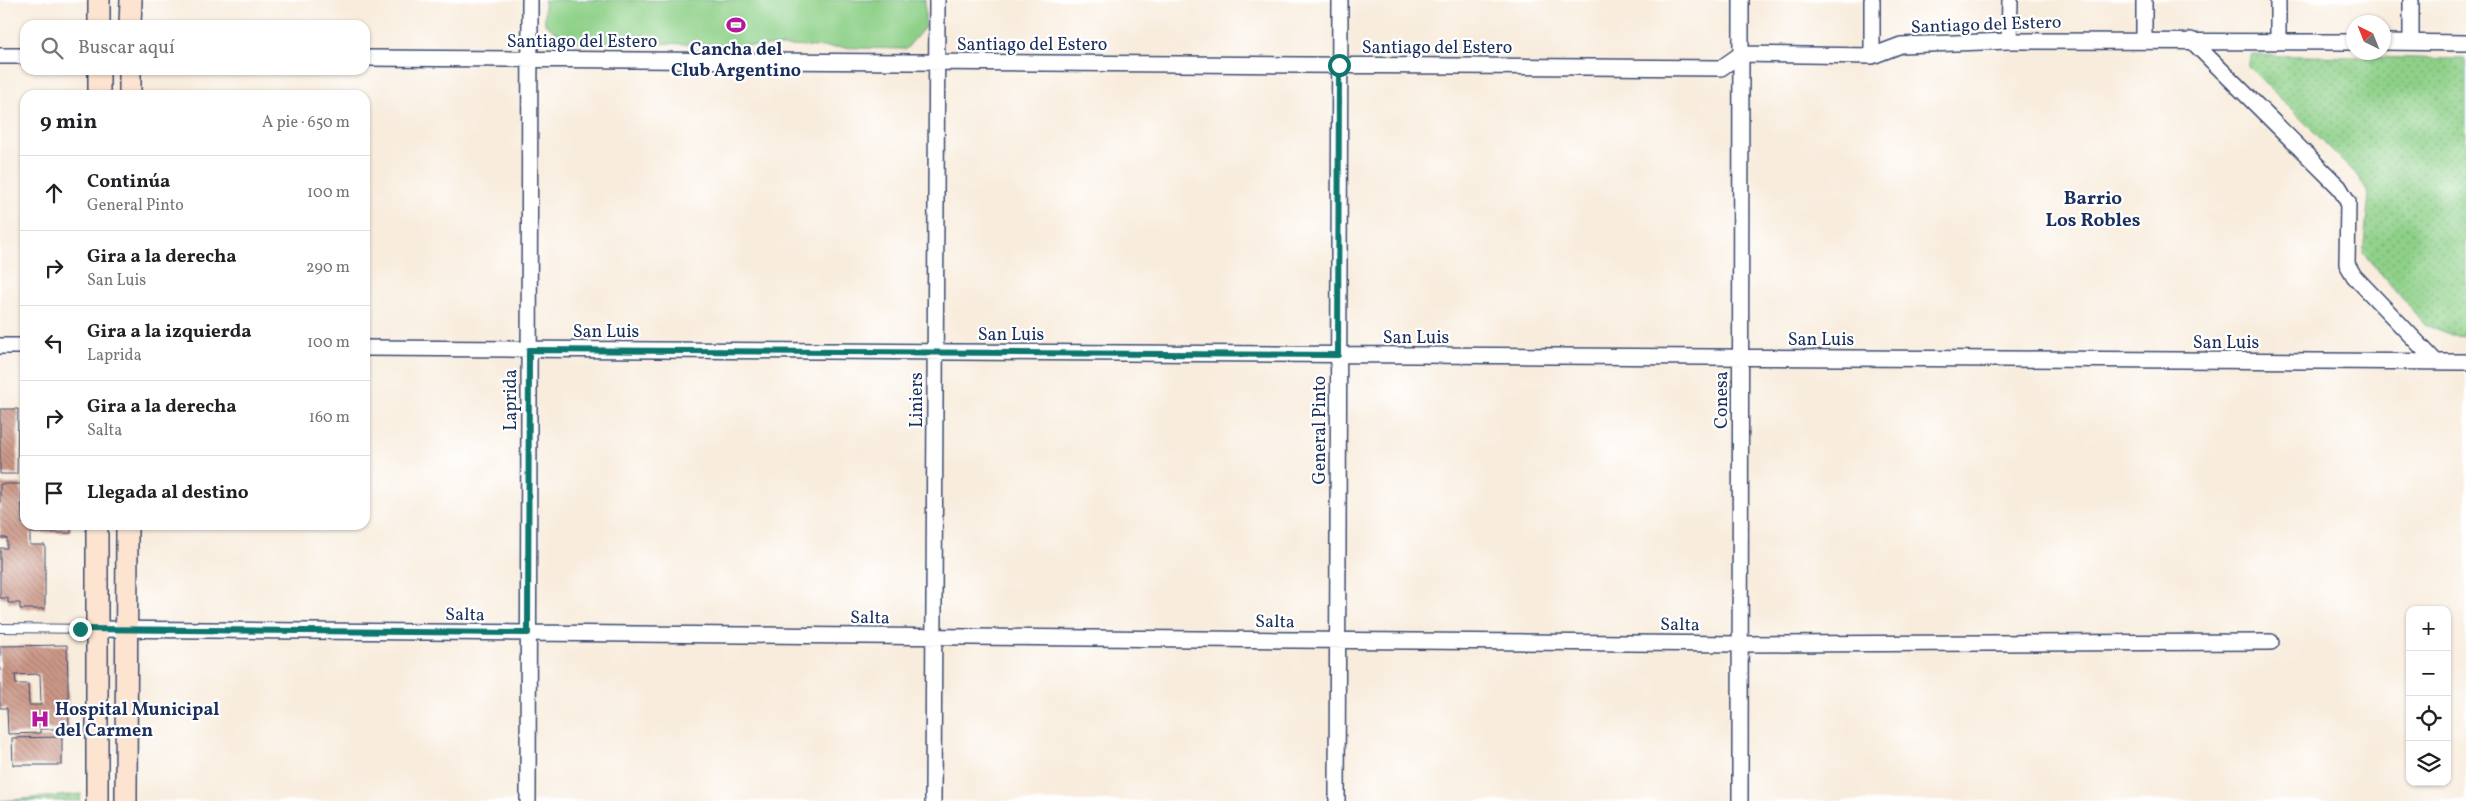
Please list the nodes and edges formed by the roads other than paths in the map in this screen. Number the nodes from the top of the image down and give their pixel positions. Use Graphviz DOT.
graph roads {
  1 [pos="100,0"];
  2 [pos="131,0"];
  3 [pos="530,0"];
  4 [pos="937,0"];
  5 [pos="1340,0"];
  6 [pos="1742,0"];
  7 [pos="1872,0"];
  8 [pos="2010,0"];
  9 [pos="2144,0"];
  10 [pos="2278,0"];
  11 [pos="2411,0"];
  12 [pos="99,20"];
  13 [pos="130,20"];
  14 [pos="2009,40"];
  15 [pos="2144,40"];
  16 [pos="2191,40"];
  17 [pos="2278,41"];
  18 [pos="2346,42"];
  19 [pos="2391,42"];
  20 [pos="2411,42"];
  21 [pos="2466,43"];
  22 [pos="1741,54"];
  23 [pos="0,56"];
  24 [pos="20,56"];
  25 [pos="1872,56"];
  26 [pos="370,58"];
  27 [pos="530,59"];
  28 [pos="936,62"];
  29 [pos="1339,65"];
  30 [pos="99,75"];
  31 [pos="130,75"];
  32 [pos="99,90"];
  33 [pos="130,90"];
  34 [pos="0,346"];
  35 [pos="20,346"];
  36 [pos="370,348"];
  37 [pos="529,350"];
  38 [pos="935,352"];
  39 [pos="1338,355"];
  40 [pos="1740,357"];
  41 [pos="2436,362"];
  42 [pos="2466,362"];
  43 [pos="97,530"];
  44 [pos="127,530"];
  45 [pos="0,628"];
  46 [pos="98,629"];
  47 [pos="126,629"];
  48 [pos="528,633"];
  49 [pos="934,636"];
  50 [pos="1336,640"];
  51 [pos="2271,642"];
  52 [pos="1740,644"];
  53 [pos="97,801"];
  54 [pos="126,801"];
  55 [pos="528,801"];
  56 [pos="934,801"];
  57 [pos="1337,801"];
  58 [pos="1740,801"];
  1 -- 12 [label="main road"];
  2 -- 13 [label="main road"];
  3 -- 27 [label="street, Laprida"];
  4 -- 28 [label="street, Liniers"];
  5 -- 29 [label="street, General Pinto"];
  6 -- 22 [label="street, Conesa"];
  7 -- 25 [label="street"];
  8 -- 14 [label="street"];
  9 -- 15 [label="street"];
  10 -- 17 [label="street"];
  11 -- 20 [label="street"];
  14 -- 15 [label="street, Santiago del Estero"];
  14 -- 25 [label="street, Santiago del Estero"];
  15 -- 16 [label="street, Santiago del Estero"];
  16 -- 17 [label="street, Santiago del Estero"];
  16 -- 41 [label="street"];
  17 -- 18 [label="street, Santiago del Estero"];
  19 -- 20 [label="street"];
  20 -- 21 [label="street"];
  22 -- 25 [label="street, Santiago del Estero"];
  22 -- 29 [label="street, Santiago del Estero"];
  22 -- 40 [label="street, Conesa"];
  23 -- 24 [label="street"];
  26 -- 27 [label="street, Santiago del Estero"];
  27 -- 28 [label="street, Santiago del Estero"];
  27 -- 37 [label="street, Laprida"];
  28 -- 29 [label="street, Santiago del Estero"];
  28 -- 38 [label="street, Liniers"];
  29 -- 39 [label="street, General Pinto"];
  30 -- 32 [label="main road"];
  31 -- 33 [label="main road"];
  34 -- 35 [label="street"];
  36 -- 37 [label="street, San Luis"];
  37 -- 38 [label="street, San Luis"];
  37 -- 48 [label="street, Laprida"];
  38 -- 39 [label="street, San Luis"];
  38 -- 49 [label="street, Liniers"];
  39 -- 40 [label="street, San Luis"];
  39 -- 50 [label="street, General Pinto"];
  40 -- 41 [label="street, San Luis"];
  40 -- 52 [label="street, Conesa"];
  41 -- 42 [label="street, San Luis"];
  43 -- 46 [label="main road"];
  44 -- 47 [label="main road"];
  45 -- 46 [label="lane, Salta"];
  46 -- 47 [label="street, Salta"];
  46 -- 53 [label="main road"];
  47 -- 48 [label="street, Salta"];
  47 -- 54 [label="main road"];
  48 -- 49 [label="street, Salta"];
  48 -- 55 [label="street, Laprida"];
  49 -- 50 [label="street, Salta"];
  49 -- 56 [label="street, Liniers"];
  50 -- 52 [label="street, Salta"];
  50 -- 57 [label="street, General Pinto"];
  51 -- 52 [label="street, Salta"];
  52 -- 58 [label="street, Conesa"];
}
